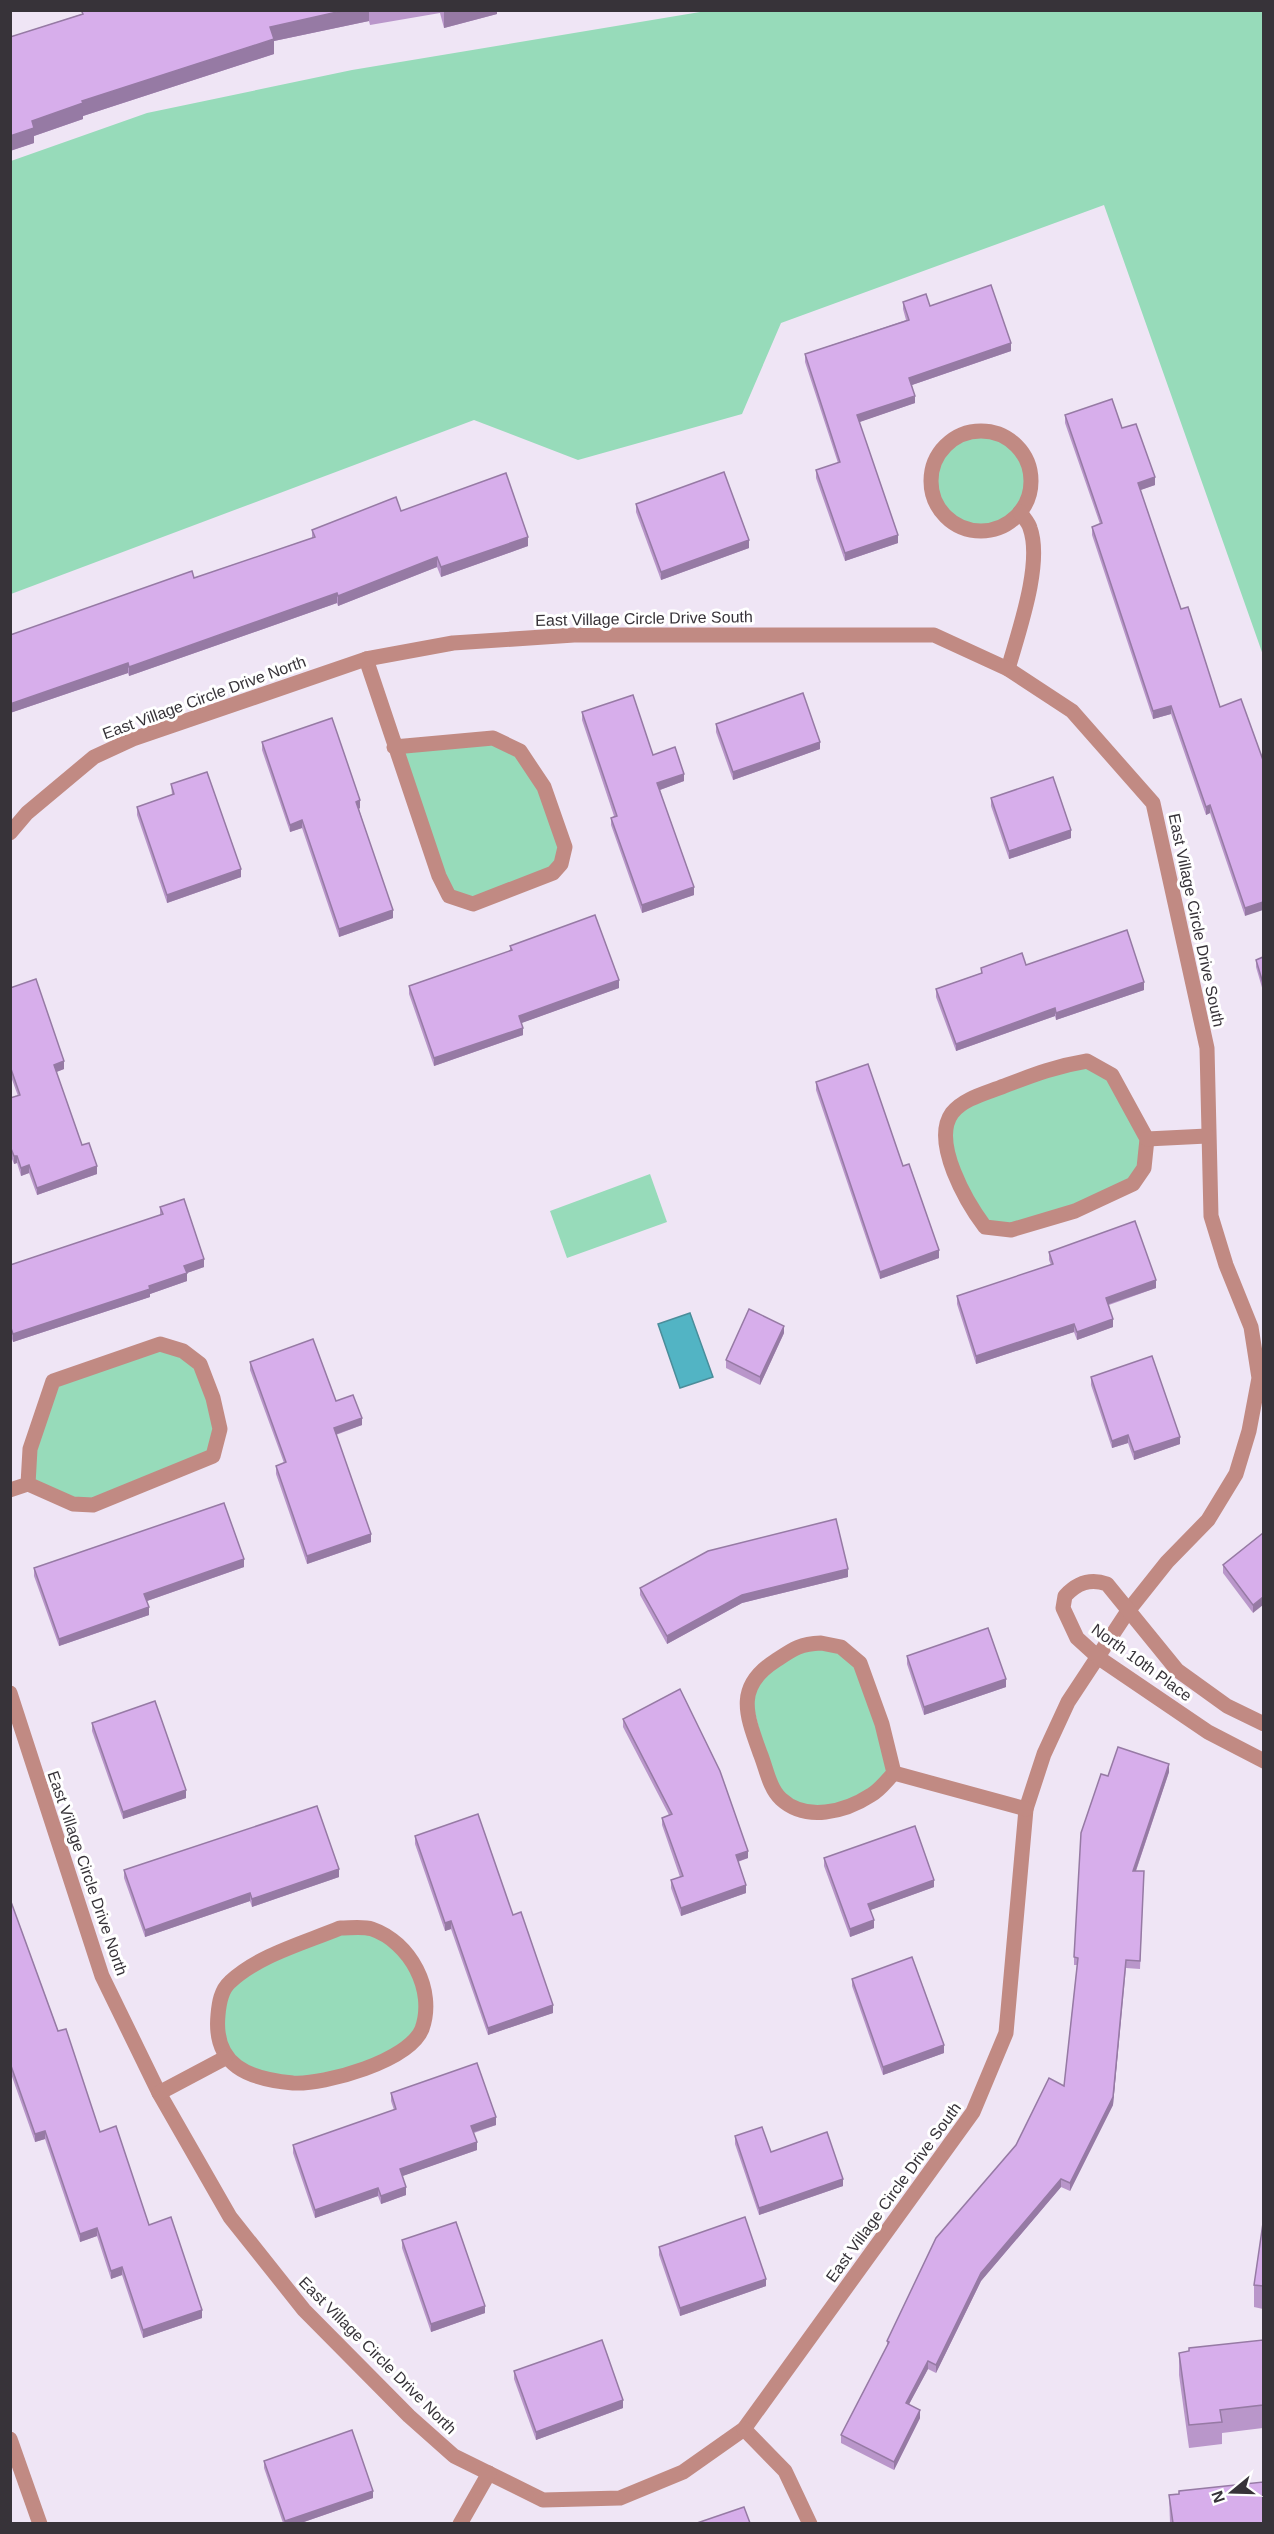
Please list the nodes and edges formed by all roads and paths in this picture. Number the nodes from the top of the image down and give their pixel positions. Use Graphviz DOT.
graph roads {
  1 [pos="1020,512"];
  2 [pos="366,659"];
  3 [pos="1008,669"];
  4 [pos="394,747"];
  5 [pos="10,833"];
  6 [pos="1207,1136"];
  7 [pos="1147,1139"];
  8 [pos="28,1484"];
  9 [pos="10,1490"];
  10 [pos="1128,1611"];
  11 [pos="1099,1658"];
  12 [pos="10,1693"];
  13 [pos="1263,1724"];
  14 [pos="1263,1761"];
  15 [pos="894,1773"];
  16 [pos="1026,1809"];
  17 [pos="225,2058"];
  18 [pos="159,2093"];
  19 [pos="744,2428"];
  20 [pos="10,2439"];
  21 [pos="489,2473"];
  22 [pos="40,2523"];
  23 [pos="459,2523"];
  24 [pos="810,2523"];
  1 -- 1 [label="street"];
  1 -- 3 [label="street"];
  2 -- 3 [label="street, East Village Circle Drive South"];
  2 -- 4 [label="street"];
  2 -- 5 [label="street, East Village Circle Drive North"];
  3 -- 6 [label="street, East Village Circle Drive South"];
  4 -- 4 [label="street"];
  6 -- 7 [label="street"];
  6 -- 10 [label="street, East Village Circle Drive South"];
  7 -- 7 [label="street"];
  8 -- 8 [label="street"];
  8 -- 9 [label="street"];
  10 -- 11 [label="street, East Village Circle Drive South"];
  10 -- 11 [label="street, North 10th Place"];
  10 -- 13 [label="street, North 10th Place"];
  11 -- 14 [label="street, North 10th Place"];
  11 -- 16 [label="street, East Village Circle Drive South"];
  12 -- 18 [label="street, East Village Circle Drive North"];
  15 -- 15 [label="street"];
  15 -- 16 [label="street"];
  16 -- 19 [label="street, East Village Circle Drive South"];
  17 -- 17 [label="street"];
  17 -- 18 [label="street"];
  18 -- 21 [label="street, East Village Circle Drive North"];
  19 -- 21 [label="street, East Village Circle Drive North"];
  19 -- 24 [label="street"];
  20 -- 22 [label="street"];
  21 -- 23 [label="street"];
}
